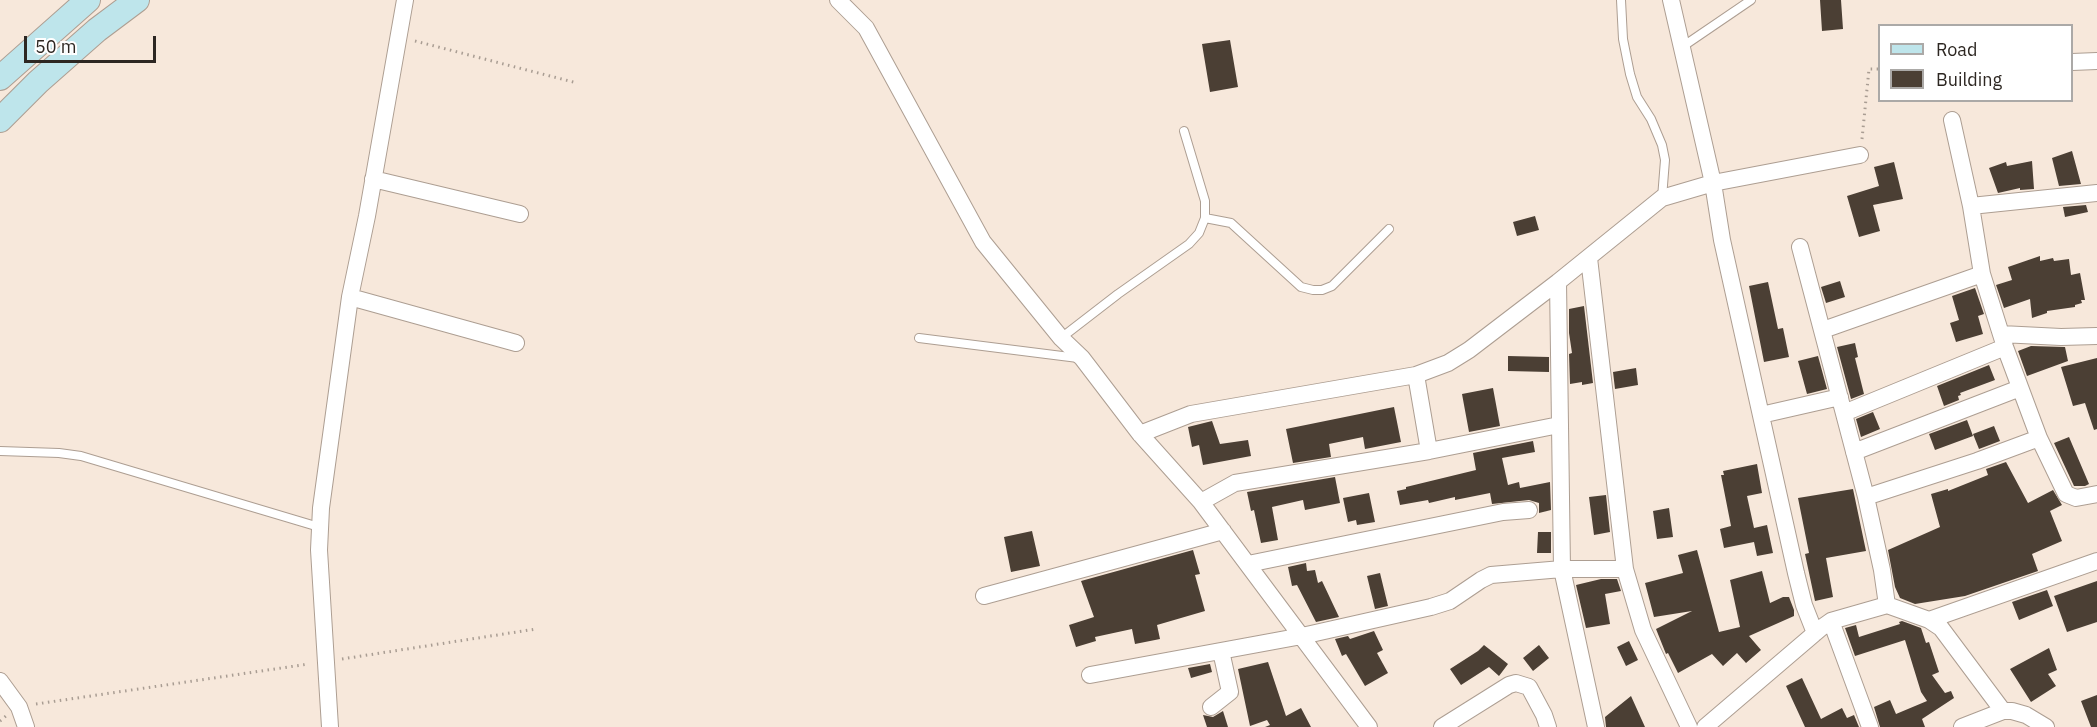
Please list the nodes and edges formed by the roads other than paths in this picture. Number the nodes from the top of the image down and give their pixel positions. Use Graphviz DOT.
graph roads {
  1 [pos="88,0"];
  2 [pos="136,0"];
  3 [pos="405,0"];
  4 [pos="838,0"];
  5 [pos="1621,0"];
  6 [pos="1671,0"];
  7 [pos="1751,0"];
  8 [pos="1682,47"];
  9 [pos="2097,61"];
  10 [pos="2073,62"];
  11 [pos="0,78"];
  12 [pos="0,120"];
  13 [pos="1952,120"];
  14 [pos="1184,131"];
  15 [pos="1860,155"];
  16 [pos="373,178"];
  17 [pos="1713,183"];
  18 [pos="2097,193"];
  19 [pos="1662,198"];
  20 [pos="1971,206"];
  21 [pos="520,214"];
  22 [pos="1205,218"];
  23 [pos="1389,229"];
  24 [pos="1800,247"];
  25 [pos="1589,258"];
  26 [pos="1982,274"];
  27 [pos="1558,282"];
  28 [pos="350,297"];
  29 [pos="1823,330"];
  30 [pos="2097,336"];
  31 [pos="919,338"];
  32 [pos="1061,338"];
  33 [pos="2003,340"];
  34 [pos="516,343"];
  35 [pos="1082,358"];
  36 [pos="1416,375"];
  37 [pos="2020,388"];
  38 [pos="1842,405"];
  39 [pos="1761,415"];
  40 [pos="1559,424"];
  41 [pos="1140,434"];
  42 [pos="2039,438"];
  43 [pos="0,451"];
  44 [pos="1429,451"];
  45 [pos="1854,452"];
  46 [pos="2097,494"];
  47 [pos="1866,497"];
  48 [pos="1201,502"];
  49 [pos="1529,510"];
  50 [pos="319,527"];
  51 [pos="1222,531"];
  52 [pos="2097,561"];
  53 [pos="1248,564"];
  54 [pos="1562,569"];
  55 [pos="1625,569"];
  56 [pos="984,596"];
  57 [pos="1887,605"];
  58 [pos="1929,620"];
  59 [pos="1831,621"];
  60 [pos="1815,633"];
  61 [pos="1302,636"];
  62 [pos="1221,651"];
  63 [pos="1090,675"];
  64 [pos="0,681"];
  65 [pos="1211,707"];
  66 [pos="2002,711"];
  67 [pos="26,727"];
  68 [pos="330,727"];
  69 [pos="1369,727"];
  70 [pos="1442,727"];
  71 [pos="1548,727"];
  72 [pos="1596,727"];
  73 [pos="1689,727"];
  74 [pos="1705,727"];
  75 [pos="1870,727"];
  76 [pos="1962,727"];
  77 [pos="2046,727"];
  1 -- 11 [label="main road"];
  2 -- 12 [label="main road"];
  3 -- 16 [label="street"];
  4 -- 32 [label="street"];
  5 -- 19 [label="lane"];
  6 -- 8 [label="street"];
  7 -- 8 [label="lane"];
  8 -- 17 [label="street"];
  9 -- 10 [label="street"];
  13 -- 20 [label="street"];
  14 -- 22 [label="lane"];
  15 -- 17 [label="street"];
  16 -- 21 [label="street"];
  16 -- 28 [label="street"];
  17 -- 19 [label="street"];
  17 -- 39 [label="street"];
  18 -- 20 [label="street"];
  19 -- 25 [label="street"];
  20 -- 26 [label="street"];
  22 -- 23 [label="lane"];
  22 -- 32 [label="lane"];
  24 -- 29 [label="street"];
  25 -- 27 [label="street"];
  25 -- 55 [label="street"];
  26 -- 29 [label="street"];
  26 -- 33 [label="street"];
  27 -- 36 [label="street"];
  27 -- 40 [label="street"];
  28 -- 34 [label="street"];
  28 -- 50 [label="street"];
  29 -- 38 [label="street"];
  30 -- 33 [label="street"];
  31 -- 35 [label="lane"];
  32 -- 35 [label="street"];
  33 -- 37 [label="street"];
  33 -- 38 [label="street"];
  35 -- 41 [label="street"];
  36 -- 41 [label="street"];
  36 -- 44 [label="street"];
  37 -- 42 [label="street"];
  37 -- 45 [label="street"];
  38 -- 39 [label="street"];
  38 -- 45 [label="street"];
  39 -- 60 [label="street"];
  40 -- 44 [label="street"];
  40 -- 54 [label="street"];
  41 -- 48 [label="street"];
  42 -- 46 [label="street"];
  42 -- 47 [label="street"];
  43 -- 50 [label="lane"];
  44 -- 48 [label="street"];
  45 -- 47 [label="street"];
  47 -- 57 [label="street"];
  48 -- 51 [label="street"];
  49 -- 53 [label="street"];
  50 -- 68 [label="street"];
  51 -- 53 [label="street"];
  51 -- 56 [label="street"];
  52 -- 58 [label="street"];
  53 -- 61 [label="street"];
  54 -- 55 [label="street"];
  54 -- 61 [label="street"];
  54 -- 72 [label="street"];
  55 -- 73 [label="street"];
  57 -- 58 [label="street"];
  57 -- 59 [label="street"];
  58 -- 66 [label="street"];
  59 -- 60 [label="street"];
  59 -- 75 [label="street"];
  60 -- 74 [label="street"];
  61 -- 62 [label="street"];
  61 -- 69 [label="street"];
  62 -- 63 [label="street"];
  62 -- 65 [label="street"];
  64 -- 67 [label="street"];
  66 -- 76 [label="street"];
  66 -- 77 [label="street"];
  70 -- 71 [label="street"];
}
